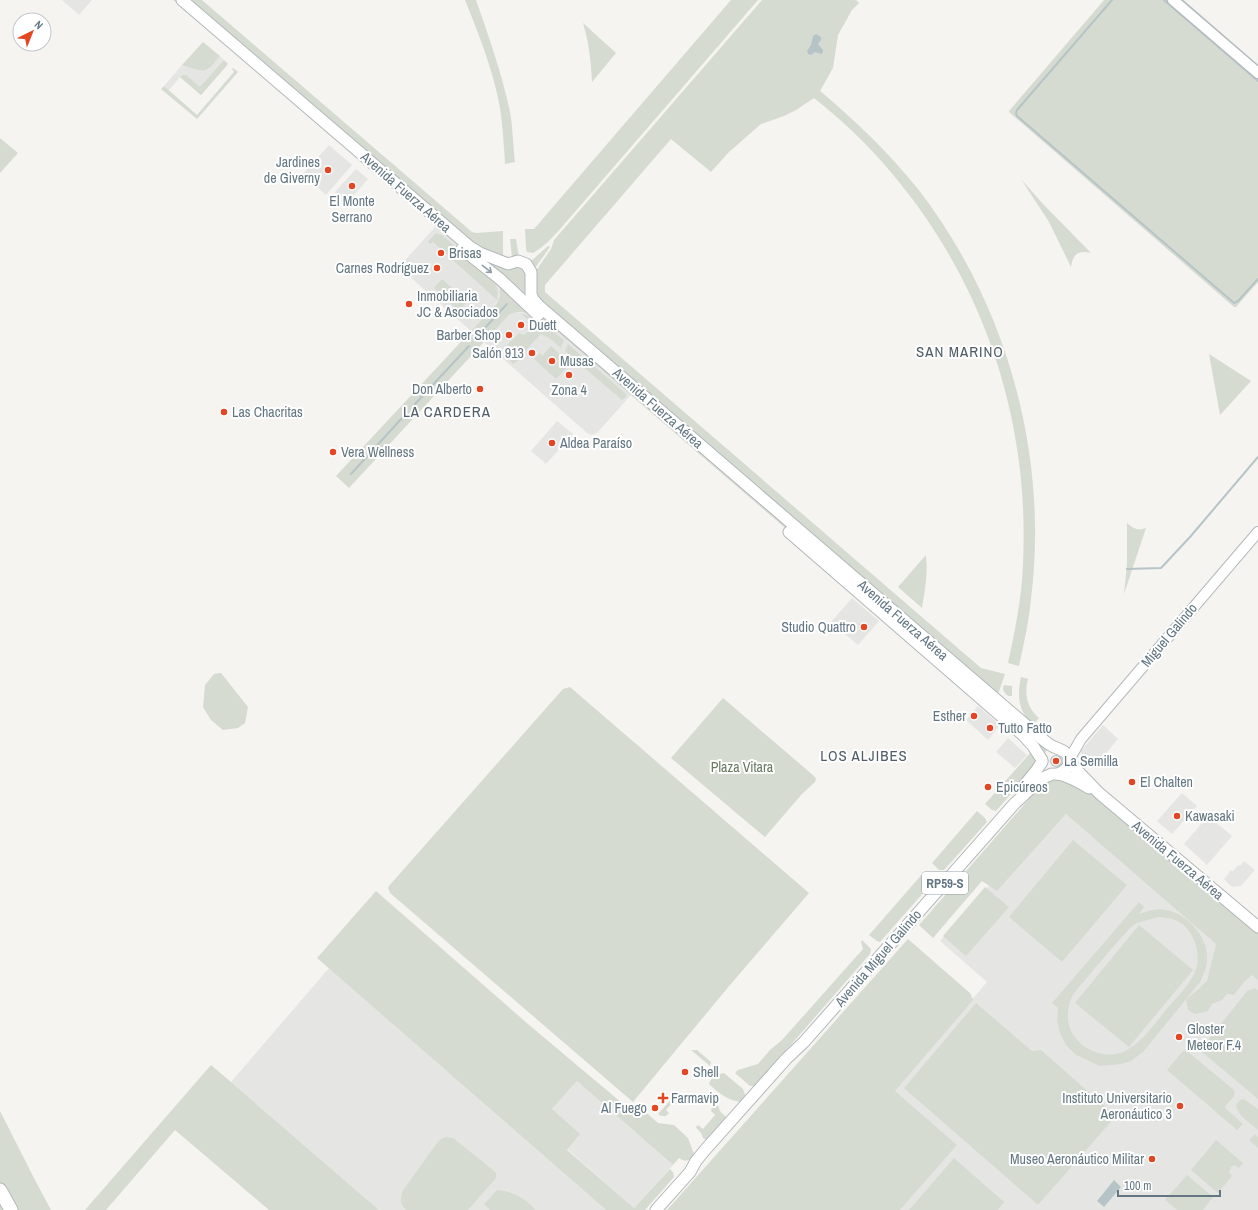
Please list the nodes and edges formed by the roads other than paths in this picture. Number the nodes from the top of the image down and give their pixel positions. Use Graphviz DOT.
graph roads {
  1 [pos="173,0"];
  2 [pos="182,0"];
  3 [pos="1173,0"];
  4 [pos="1258,73"];
  5 [pos="508,264"];
  6 [pos="530,280"];
  7 [pos="507,287"];
  8 [pos="1258,532"];
  9 [pos="810,545"];
  10 [pos="1081,739"];
  11 [pos="1057,747"];
  12 [pos="1042,761"];
  13 [pos="1069,761"];
  14 [pos="1055,774"];
  15 [pos="1098,792"];
  16 [pos="1016,803"];
  17 [pos="1258,928"];
  18 [pos="0,1190"];
  19 [pos="11,1210"];
  20 [pos="656,1210"];
  1 -- 7 [label="main road, Avenida Fuerza Aérea, one-way"];
  2 -- 5 [label="main road, Avenida Fuerza Aérea"];
  3 -- 4 [label="main road"];
  5 -- 6 [label="main road, Avenida Fuerza Aérea"];
  5 -- 7 [label="main road"];
  6 -- 7 [label="main road"];
  6 -- 9 [label="main road, Avenida Fuerza Aérea"];
  7 -- 9 [label="main road, Avenida Fuerza Aérea"];
  8 -- 10 [label="main road, Miguel Galindo"];
  9 -- 11 [label="main road, Avenida Fuerza Aérea"];
  9 -- 12 [label="main road, Avenida Fuerza Aérea"];
  10 -- 11 [label="main road, Miguel Galindo"];
  10 -- 13 [label="main road, Miguel Galindo"];
  11 -- 12 [label="main road, RP59-S"];
  11 -- 13 [label="main road, Avenida Fuerza Aérea"];
  12 -- 14 [label="main road, Avenida Fuerza Aérea"];
  12 -- 16 [label="main road, Avenida Miguel Galindo / RP59-S"];
  13 -- 14 [label="main road"];
  13 -- 15 [label="main road, Avenida Fuerza Aérea"];
  14 -- 15 [label="main road, Avenida Fuerza Aérea"];
  14 -- 16 [label="main road, Avenida Miguel Galindo / RP59-S"];
  15 -- 17 [label="main road, Avenida Fuerza Aérea"];
  16 -- 20 [label="main road, Avenida Miguel Galindo / RP59-S"];
  18 -- 19 [label="highway"];
}
